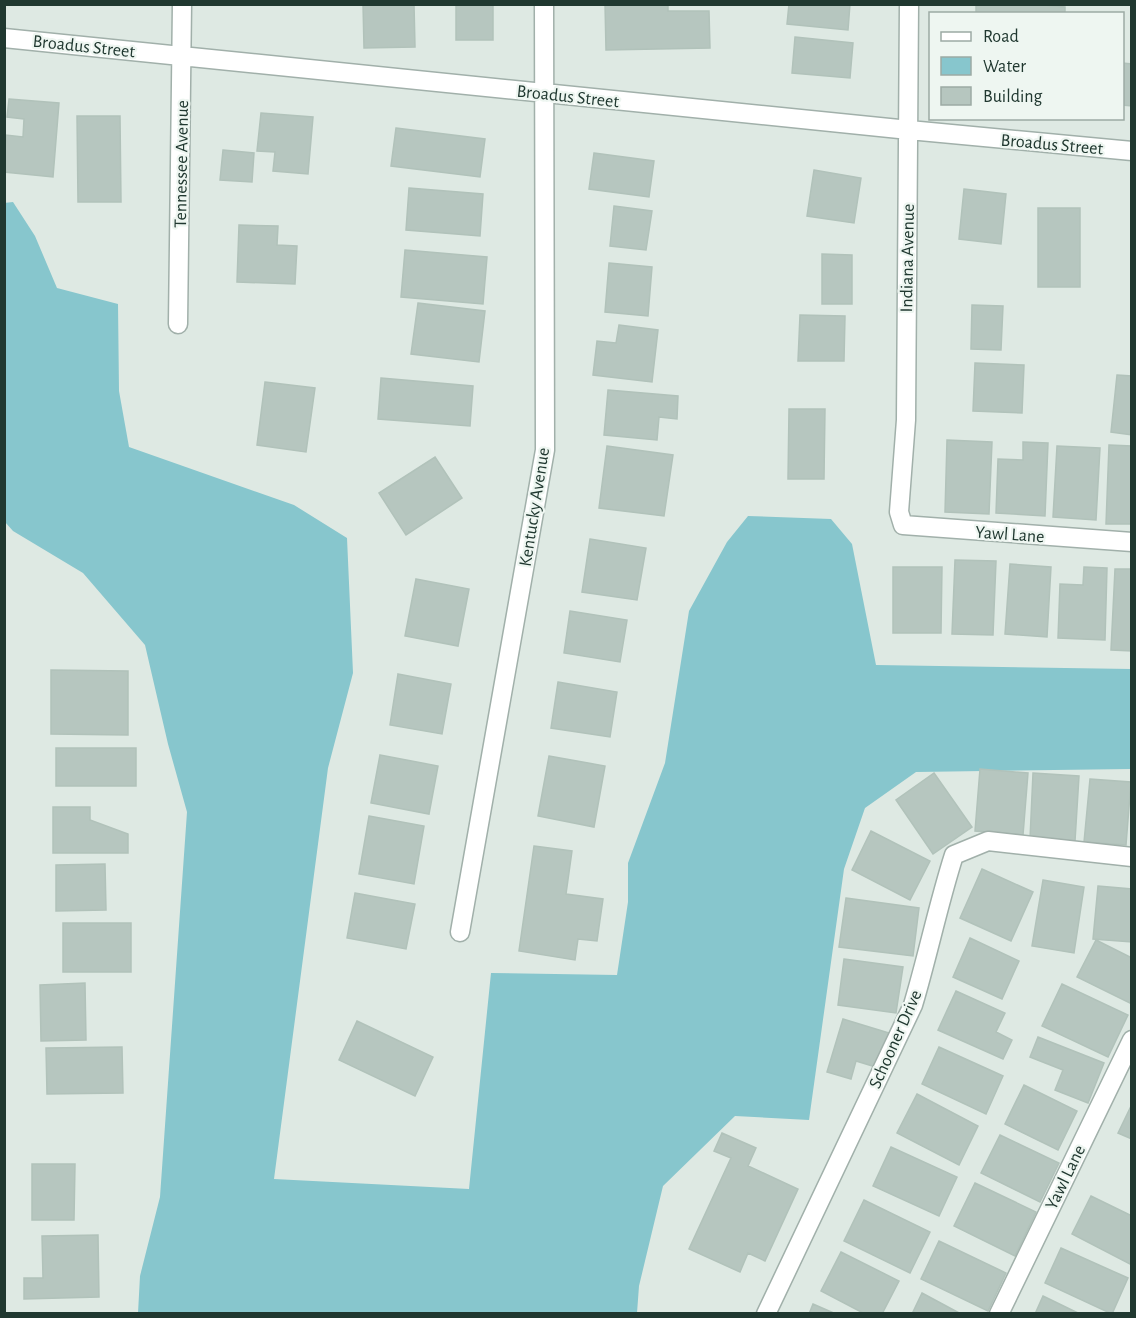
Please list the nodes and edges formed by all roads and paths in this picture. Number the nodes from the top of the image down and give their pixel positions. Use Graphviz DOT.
graph roads {
  1 [pos="182,4"];
  2 [pos="543,4"];
  3 [pos="909,4"];
  4 [pos="4,38"];
  5 [pos="182,57"];
  6 [pos="543,93"];
  7 [pos="909,130"];
  8 [pos="1131,151"];
  9 [pos="178,324"];
  10 [pos="899,512"];
  11 [pos="1131,542"];
  12 [pos="1131,857"];
  13 [pos="460,932"];
  14 [pos="1131,1040"];
  15 [pos="766,1314"];
  16 [pos="999,1314"];
  1 -- 5 [label="street, Tennessee Avenue"];
  2 -- 6 [label="street, Kentucky Avenue"];
  3 -- 7 [label="street, Indiana Avenue"];
  4 -- 5 [label="street, Broadus Street"];
  5 -- 6 [label="street, Broadus Street"];
  5 -- 9 [label="street, Tennessee Avenue"];
  6 -- 7 [label="street, Broadus Street"];
  6 -- 13 [label="street, Kentucky Avenue"];
  7 -- 8 [label="street, Broadus Street"];
  7 -- 10 [label="street, Indiana Avenue"];
  10 -- 11 [label="street, Yawl Lane"];
  12 -- 15 [label="street, Schooner Drive"];
  14 -- 16 [label="street, Yawl Lane"];
}
